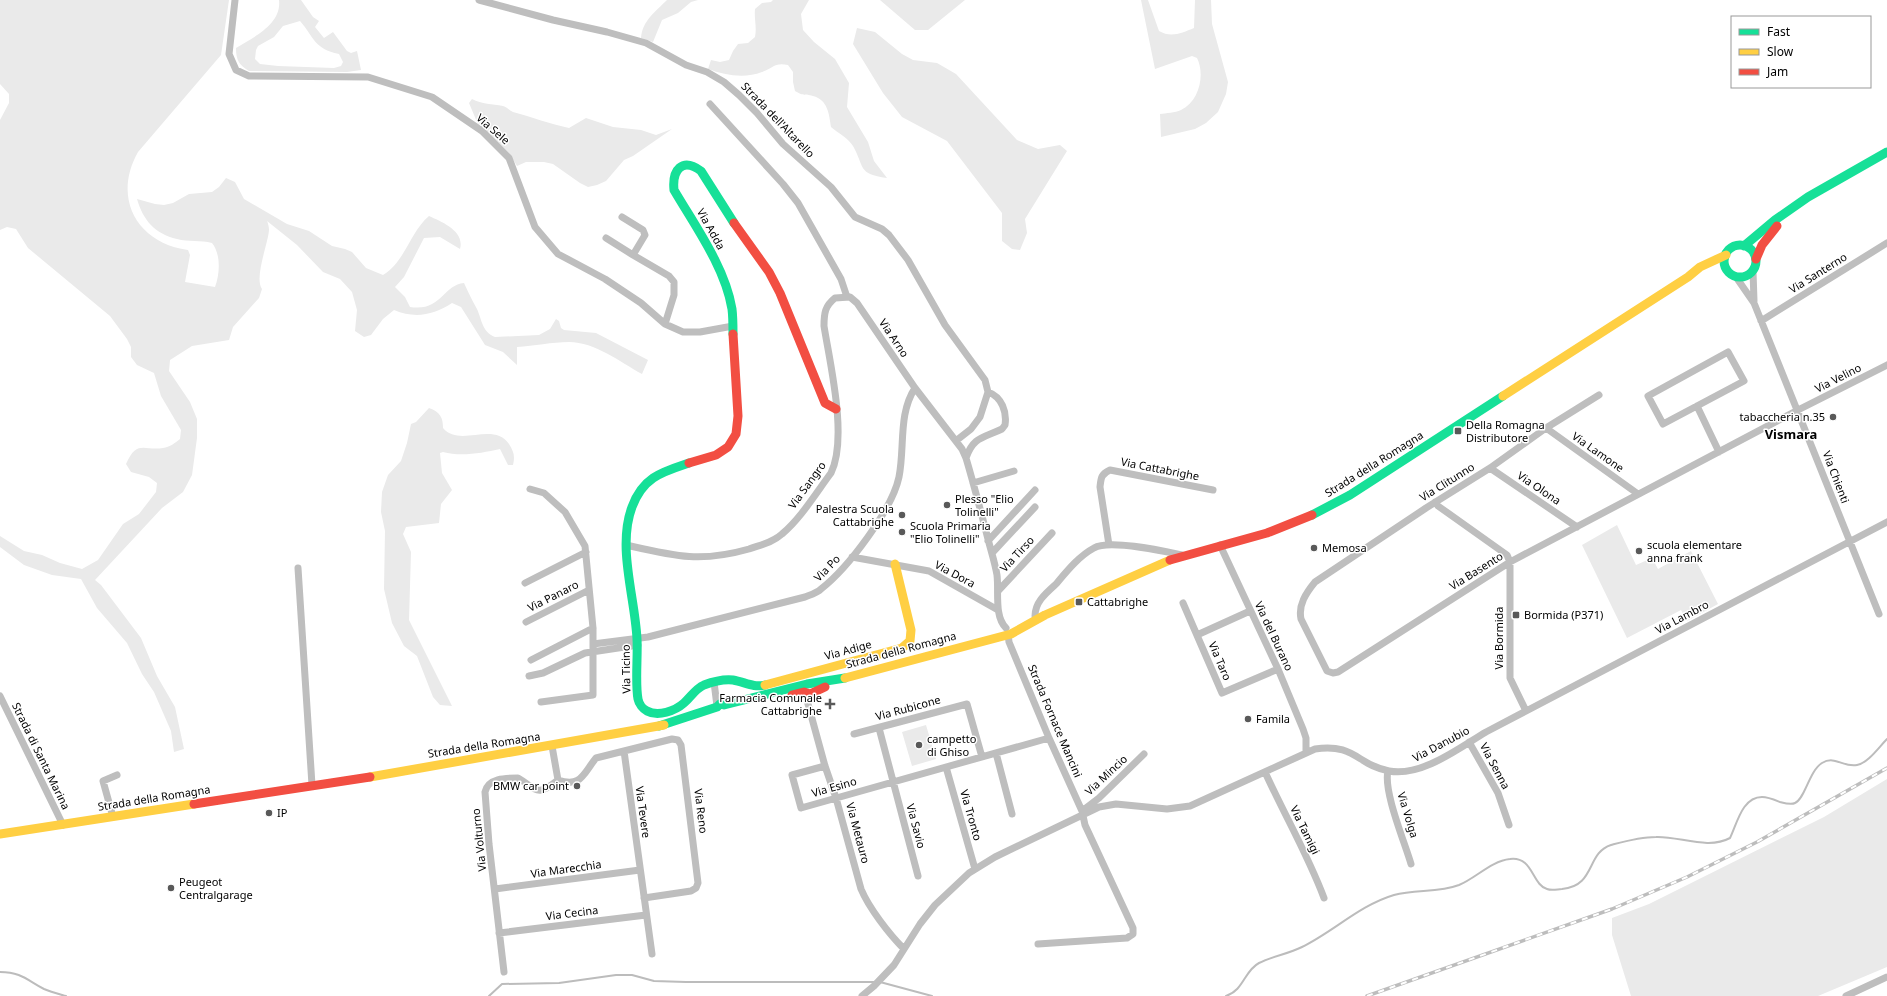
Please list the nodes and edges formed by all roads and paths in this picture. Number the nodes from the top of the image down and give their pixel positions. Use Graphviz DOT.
graph roads {
  1 [pos="236,0"];
  2 [pos="479,0"];
  3 [pos="710,104"];
  4 [pos="1887,152"];
  5 [pos="1851,173"];
  6 [pos="622,217"];
  7 [pos="606,238"];
  8 [pos="1887,243"];
  9 [pos="1744,246"];
  10 [pos="633,255"];
  11 [pos="1726,255"];
  12 [pos="1756,259"];
  13 [pos="1726,268"];
  14 [pos="1753,271"];
  15 [pos="1688,277"];
  16 [pos="1736,277"];
  17 [pos="846,296"];
  18 [pos="1754,303"];
  19 [pos="1761,321"];
  20 [pos="665,324"];
  21 [pos="733,326"];
  22 [pos="1887,365"];
  23 [pos="915,388"];
  24 [pos="988,392"];
  25 [pos="1599,395"];
  26 [pos="1697,406"];
  27 [pos="836,408"];
  28 [pos="1798,410"];
  29 [pos="1546,428"];
  30 [pos="957,440"];
  31 [pos="1719,452"];
  32 [pos="966,458"];
  33 [pos="1490,468"];
  34 [pos="1014,471"];
  35 [pos="973,483"];
  36 [pos="530,489"];
  37 [pos="1035,490"];
  38 [pos="1213,490"];
  39 [pos="1638,494"];
  40 [pos="1435,502"];
  41 [pos="1035,507"];
  42 [pos="1887,522"];
  43 [pos="1577,526"];
  44 [pos="1052,533"];
  45 [pos="988,541"];
  46 [pos="1849,542"];
  47 [pos="626,545"];
  48 [pos="1109,545"];
  49 [pos="1220,545"];
  50 [pos="586,552"];
  51 [pos="992,553"];
  52 [pos="1182,555"];
  53 [pos="852,557"];
  54 [pos="1510,562"];
  55 [pos="895,564"];
  56 [pos="298,568"];
  57 [pos="525,583"];
  58 [pos="589,590"];
  59 [pos="998,591"];
  60 [pos="1308,591"];
  61 [pos="1183,603"];
  62 [pos="1250,611"];
  63 [pos="998,612"];
  64 [pos="1879,614"];
  65 [pos="1040,615"];
  66 [pos="526,622"];
  67 [pos="592,628"];
  68 [pos="1008,630"];
  69 [pos="1197,635"];
  70 [pos="638,641"];
  71 [pos="593,647"];
  72 [pos="531,660"];
  73 [pos="1278,669"];
  74 [pos="529,676"];
  75 [pos="714,682"];
  76 [pos="808,690"];
  77 [pos="0,696"];
  78 [pos="541,702"];
  79 [pos="721,708"];
  80 [pos="1526,711"];
  81 [pos="879,728"];
  82 [pos="854,734"];
  83 [pos="1049,738"];
  84 [pos="1306,738"];
  85 [pos="1469,742"];
  86 [pos="552,746"];
  87 [pos="1315,749"];
  88 [pos="624,751"];
  89 [pos="996,753"];
  90 [pos="1144,754"];
  91 [pos="1306,754"];
  92 [pos="982,757"];
  93 [pos="825,766"];
  94 [pos="946,767"];
  95 [pos="1388,771"];
  96 [pos="1265,772"];
  97 [pos="117,775"];
  98 [pos="558,780"];
  99 [pos="893,782"];
  100 [pos="312,785"];
  101 [pos="836,798"];
  102 [pos="1082,813"];
  103 [pos="1012,814"];
  104 [pos="113,817"];
  105 [pos="63,825"];
  106 [pos="1509,825"];
  107 [pos="0,834"];
  108 [pos="1411,864"];
  109 [pos="975,868"];
  110 [pos="640,870"];
  111 [pos="918,876"];
  112 [pos="495,889"];
  113 [pos="644,898"];
  114 [pos="1324,898"];
  115 [pos="646,915"];
  116 [pos="499,933"];
  117 [pos="1038,944"];
  118 [pos="904,949"];
  119 [pos="652,954"];
  120 [pos="504,972"];
  121 [pos="1887,977"];
  122 [pos="862,996"];
  123 [pos="1846,996"];
  1 -- 20 [label="street, Via Sele"];
  2 -- 24 [label="street, Strada dell'Altarello"];
  3 -- 17 [label="street"];
  4 -- 5 [label="main road"];
  5 -- 9 [label="main road"];
  5 -- 12 [label="main road"];
  6 -- 10 [label="street"];
  7 -- 10 [label="street"];
  8 -- 19 [label="street, Via Santerno"];
  9 -- 11 [label="main road"];
  9 -- 12 [label="main road"];
  10 -- 20 [label="street"];
  11 -- 13 [label="main road"];
  11 -- 15 [label="main road, Strada della Romagna"];
  12 -- 14 [label="main road"];
  13 -- 15 [label="main road, Strada della Romagna"];
  13 -- 16 [label="main road"];
  14 -- 16 [label="main road"];
  14 -- 18 [label="street, Via Chienti"];
  15 -- 49 [label="main road, Strada della Romagna"];
  16 -- 18 [label="street, Via Chienti"];
  17 -- 23 [label="street, Via Arno"];
  17 -- 27 [label="street, Via Sangro"];
  18 -- 19 [label="street, Via Chienti"];
  19 -- 28 [label="street, Via Chienti"];
  20 -- 21 [label="street, Via Sele"];
  21 -- 27 [label="main road, Via Adda"];
  21 -- 47 [label="main road, Via Adda"];
  22 -- 28 [label="street, Via Velino"];
  23 -- 30 [label="street, Via Arno"];
  23 -- 53 [label="street, Via Po"];
  24 -- 30 [label="street"];
  24 -- 32 [label="street, Strada dell'Altarello"];
  25 -- 29 [label="street, Via Clitunno"];
  26 -- 26 [label="street"];
  26 -- 31 [label="street"];
  27 -- 47 [label="street, Via Sangro"];
  28 -- 31 [label="street, Via Basento"];
  28 -- 46 [label="street, Via Chienti"];
  29 -- 33 [label="street, Via Clitunno"];
  29 -- 39 [label="street, Via Lamone"];
  30 -- 32 [label="street, Via Arno"];
  31 -- 39 [label="street, Via Basento"];
  32 -- 35 [label="street, Via Arno"];
  33 -- 40 [label="street, Via Clitunno"];
  33 -- 43 [label="street, Via Olona"];
  34 -- 35 [label="street"];
  35 -- 45 [label="street, Via Arno"];
  36 -- 50 [label="street, Via Panaro"];
  37 -- 45 [label="street"];
  38 -- 48 [label="street, Via Cattabrighe"];
  39 -- 43 [label="street, Via Basento"];
  40 -- 54 [label="street"];
  40 -- 60 [label="street, Via Clitunno"];
  41 -- 51 [label="street"];
  42 -- 46 [label="street, Via Lambro"];
  43 -- 54 [label="street, Via Basento"];
  44 -- 59 [label="street, Via Tirso"];
  45 -- 51 [label="street, Via Arno"];
  46 -- 64 [label="street, Via Chienti"];
  46 -- 80 [label="street, Via Lambro"];
  47 -- 70 [label="main road, Via Ticino"];
  48 -- 52 [label="street"];
  48 -- 65 [label="street"];
  49 -- 52 [label="main road, Strada della Romagna"];
  49 -- 62 [label="street, Via del Burano"];
  50 -- 57 [label="street"];
  50 -- 58 [label="street, Via Panaro"];
  51 -- 59 [label="street, Via Arno"];
  52 -- 65 [label="main road, Strada della Romagna"];
  53 -- 55 [label="street, Via Dora"];
  53 -- 70 [label="street, Via Po"];
  54 -- 60 [label="street, Via Basento"];
  54 -- 80 [label="street, Via Bormida"];
  55 -- 63 [label="street, Via Dora"];
  55 -- 75 [label="main road, Via Adige"];
  56 -- 100 [label="street"];
  58 -- 66 [label="street, Via Panaro"];
  58 -- 67 [label="street, Via Panaro"];
  59 -- 63 [label="street, Via Arno"];
  61 -- 69 [label="street, Via Taro"];
  62 -- 69 [label="street"];
  62 -- 73 [label="street, Via del Burano"];
  63 -- 68 [label="street"];
  65 -- 68 [label="main road, Strada della Romagna"];
  67 -- 71 [label="street, Via Panaro"];
  67 -- 72 [label="street"];
  68 -- 76 [label="main road, Strada della Romagna"];
  68 -- 83 [label="street, Strada Fornace Mancini"];
  69 -- 73 [label="street, Via Taro"];
  70 -- 71 [label="street"];
  70 -- 75 [label="main road, Via Ticino"];
  71 -- 74 [label="street"];
  71 -- 78 [label="street, Via Panaro"];
  73 -- 84 [label="street, Via del Burano"];
  75 -- 79 [label="street"];
  76 -- 79 [label="main road, Strada della Romagna"];
  76 -- 93 [label="street, Via Metauro"];
  77 -- 105 [label="street, Strada di Santa Marina"];
  79 -- 86 [label="main road, Strada della Romagna"];
  80 -- 85 [label="street, Via Danubio"];
  81 -- 82 [label="street, Via Rubicone"];
  81 -- 92 [label="street, Via Rubicone"];
  81 -- 99 [label="street, Via Savio"];
  83 -- 89 [label="street, Via Esino"];
  83 -- 102 [label="street, Strada Fornace Mancini"];
  84 -- 87 [label="street"];
  84 -- 91 [label="street"];
  85 -- 95 [label="street, Via Danubio"];
  85 -- 106 [label="street, Via Senna"];
  86 -- 98 [label="street"];
  86 -- 100 [label="main road, Strada della Romagna"];
  87 -- 91 [label="street, Via Danubio"];
  87 -- 95 [label="street, Via Danubio"];
  88 -- 98 [label="street"];
  88 -- 110 [label="street, Via Tevere"];
  88 -- 113 [label="street, Via Reno"];
  89 -- 92 [label="street, Via Esino"];
  89 -- 103 [label="street"];
  90 -- 102 [label="street, Via Mincio"];
  91 -- 96 [label="street, Via Danubio"];
  92 -- 94 [label="street, Via Esino"];
  93 -- 101 [label="street, Via Metauro"];
  93 -- 101 [label="street, Via Esino"];
  94 -- 99 [label="street, Via Esino"];
  94 -- 109 [label="street, Via Tronto"];
  95 -- 108 [label="street, Via Volga"];
  96 -- 102 [label="street, Via Danubio"];
  96 -- 114 [label="street, Via Tamigi"];
  97 -- 104 [label="street"];
  98 -- 112 [label="street, Via Volturno"];
  99 -- 101 [label="street, Via Esino"];
  99 -- 111 [label="street, Via Savio"];
  100 -- 104 [label="main road, Strada della Romagna"];
  101 -- 118 [label="street, Via Metauro"];
  102 -- 109 [label="street"];
  102 -- 117 [label="street, Strada Fornace Mancini"];
  104 -- 105 [label="main road, Strada della Romagna"];
  105 -- 107 [label="main road, Strada della Romagna"];
  109 -- 118 [label="street"];
  110 -- 112 [label="street, Via Marecchia"];
  110 -- 113 [label="street, Via Tevere"];
  112 -- 116 [label="street, Via Volturno"];
  113 -- 115 [label="street, Via Tevere"];
  115 -- 116 [label="street, Via Cecina"];
  115 -- 119 [label="street, Via Tevere"];
  116 -- 120 [label="street, Via Volturno"];
  118 -- 122 [label="street"];
  121 -- 123 [label="street"];
}
